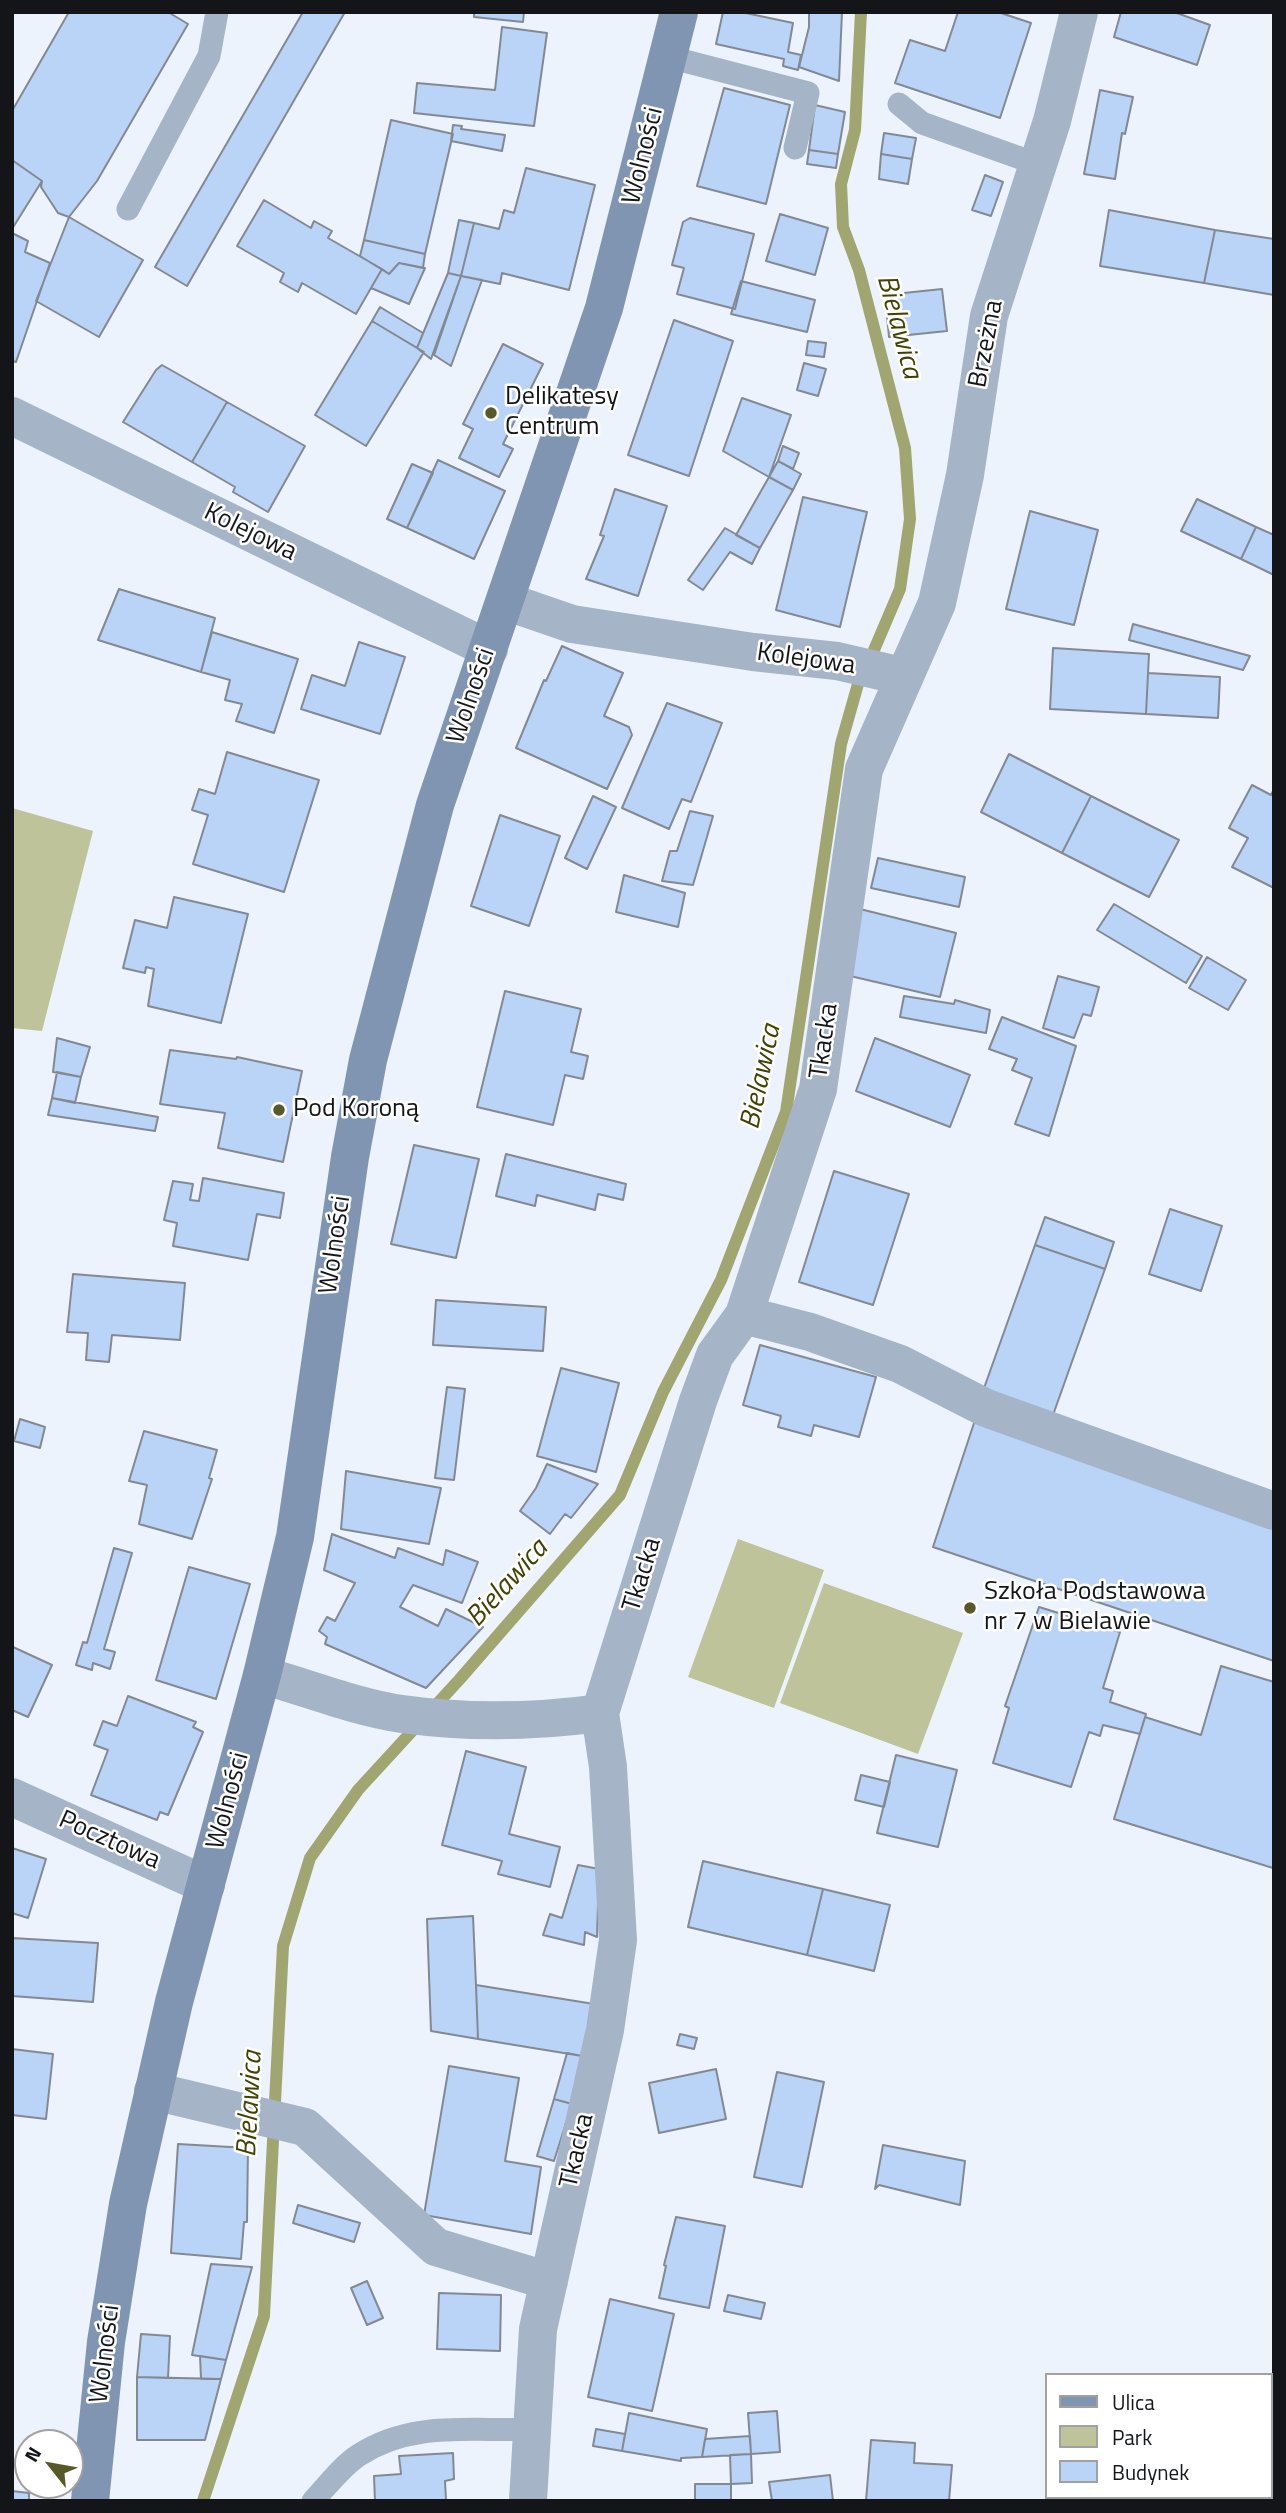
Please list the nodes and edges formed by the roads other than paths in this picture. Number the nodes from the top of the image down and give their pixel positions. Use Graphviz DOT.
graph roads {
  1 [pos="217,12"];
  2 [pos="679,12"];
  3 [pos="1079,12"];
  4 [pos="668,57"];
  5 [pos="899,104"];
  6 [pos="795,148"];
  7 [pos="1037,164"];
  8 [pos="128,209"];
  9 [pos="12,416"];
  10 [pos="505,601"];
  11 [pos="489,649"];
  12 [pos="902,676"];
  13 [pos="744,1315"];
  14 [pos="1274,1511"];
  15 [pos="262,1675"];
  16 [pos="600,1713"];
  17 [pos="12,1797"];
  18 [pos="206,1885"];
  19 [pos="153,2091"];
  20 [pos="549,2281"];
  21 [pos="532,2429"];
  22 [pos="90,2501"];
  23 [pos="313,2501"];
  24 [pos="528,2501"];
  1 -- 8 [label="lane"];
  2 -- 4 [label="street, Wolności"];
  3 -- 7 [label="street, Brzeżna"];
  4 -- 6 [label="lane"];
  4 -- 10 [label="street, Wolności"];
  5 -- 7 [label="lane"];
  7 -- 12 [label="street, Brzeżna"];
  9 -- 11 [label="street, Kolejowa"];
  10 -- 11 [label="street, Wolności"];
  10 -- 12 [label="street, Kolejowa"];
  11 -- 15 [label="street, Wolności"];
  12 -- 13 [label="street, Tkacka"];
  13 -- 14 [label="street"];
  13 -- 16 [label="street, Tkacka"];
  15 -- 16 [label="street"];
  15 -- 18 [label="street, Wolności"];
  16 -- 20 [label="street, Tkacka"];
  17 -- 18 [label="street, Pocztowa"];
  18 -- 19 [label="street, Wolności"];
  19 -- 20 [label="street"];
  19 -- 22 [label="street, Wolności"];
  20 -- 21 [label="street, Tkacka"];
  21 -- 23 [label="lane"];
  21 -- 24 [label="street, Tkacka"];
}
